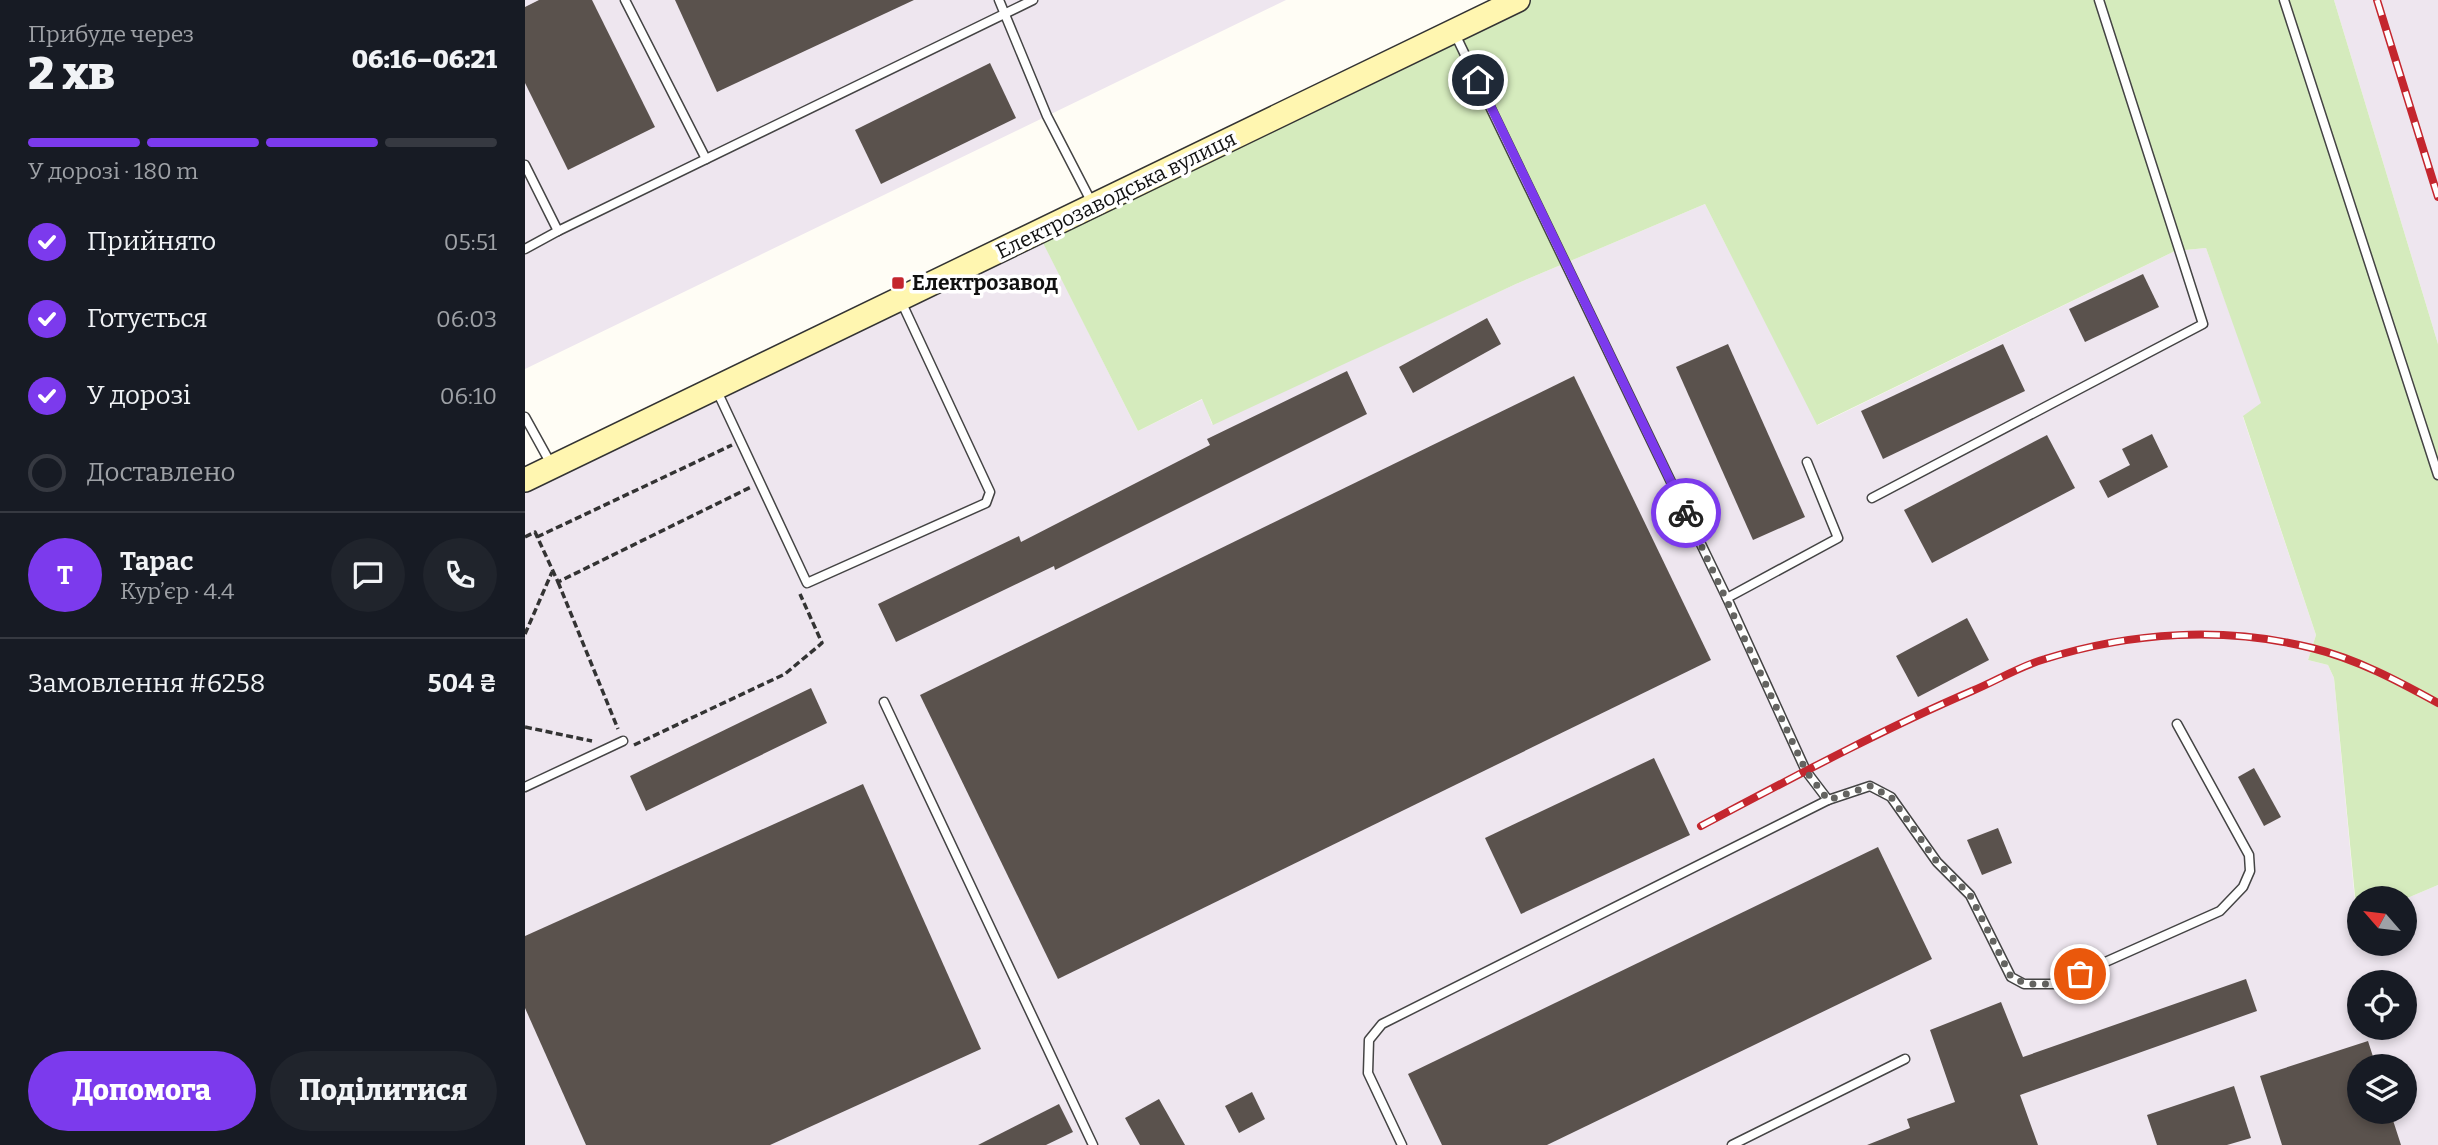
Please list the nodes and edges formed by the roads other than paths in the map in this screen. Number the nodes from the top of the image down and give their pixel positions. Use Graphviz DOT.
graph roads {
  1 [pos="625,0"];
  2 [pos="999,0"];
  3 [pos="1033,0"];
  4 [pos="1518,0"];
  5 [pos="2099,0"];
  6 [pos="2284,0"];
  7 [pos="1005,13"];
  8 [pos="1454,31"];
  9 [pos="706,159"];
  10 [pos="525,165"];
  11 [pos="1094,205"];
  12 [pos="558,231"];
  13 [pos="525,249"];
  14 [pos="900,299"];
  15 [pos="715,388"];
  16 [pos="525,417"];
  17 [pos="1807,462"];
  18 [pos="553,467"];
  19 [pos="2438,475"];
  20 [pos="525,480"];
  21 [pos="1872,498"];
  22 [pos="1727,598"];
  23 [pos="884,702"];
  24 [pos="2177,724"];
  25 [pos="624,741"];
  26 [pos="525,787"];
  27 [pos="1828,800"];
  28 [pos="1905,1059"];
  29 [pos="1093,1145"];
  30 [pos="1402,1145"];
  31 [pos="1732,1145"];
  1 -- 9 [label="lane"];
  2 -- 7 [label="lane"];
  3 -- 7 [label="lane"];
  4 -- 8 [label="main road, Електрозаводська вулиця"];
  5 -- 21 [label="lane"];
  6 -- 19 [label="lane"];
  7 -- 9 [label="lane"];
  7 -- 11 [label="lane"];
  8 -- 11 [label="main road, Електрозаводська вулиця"];
  8 -- 22 [label="lane"];
  9 -- 12 [label="lane"];
  10 -- 12 [label="lane"];
  11 -- 14 [label="main road, Електрозаводська вулиця"];
  12 -- 13 [label="lane"];
  14 -- 15 [label="main road, Електрозаводська вулиця"];
  14 -- 15 [label="lane"];
  15 -- 18 [label="main road, Електрозаводська вулиця"];
  16 -- 18 [label="lane"];
  17 -- 22 [label="lane"];
  18 -- 20 [label="main road, Електрозаводська вулиця"];
  22 -- 27 [label="lane"];
  23 -- 29 [label="lane"];
  24 -- 27 [label="lane"];
  25 -- 26 [label="lane"];
  27 -- 30 [label="lane"];
  28 -- 31 [label="lane"];
}
